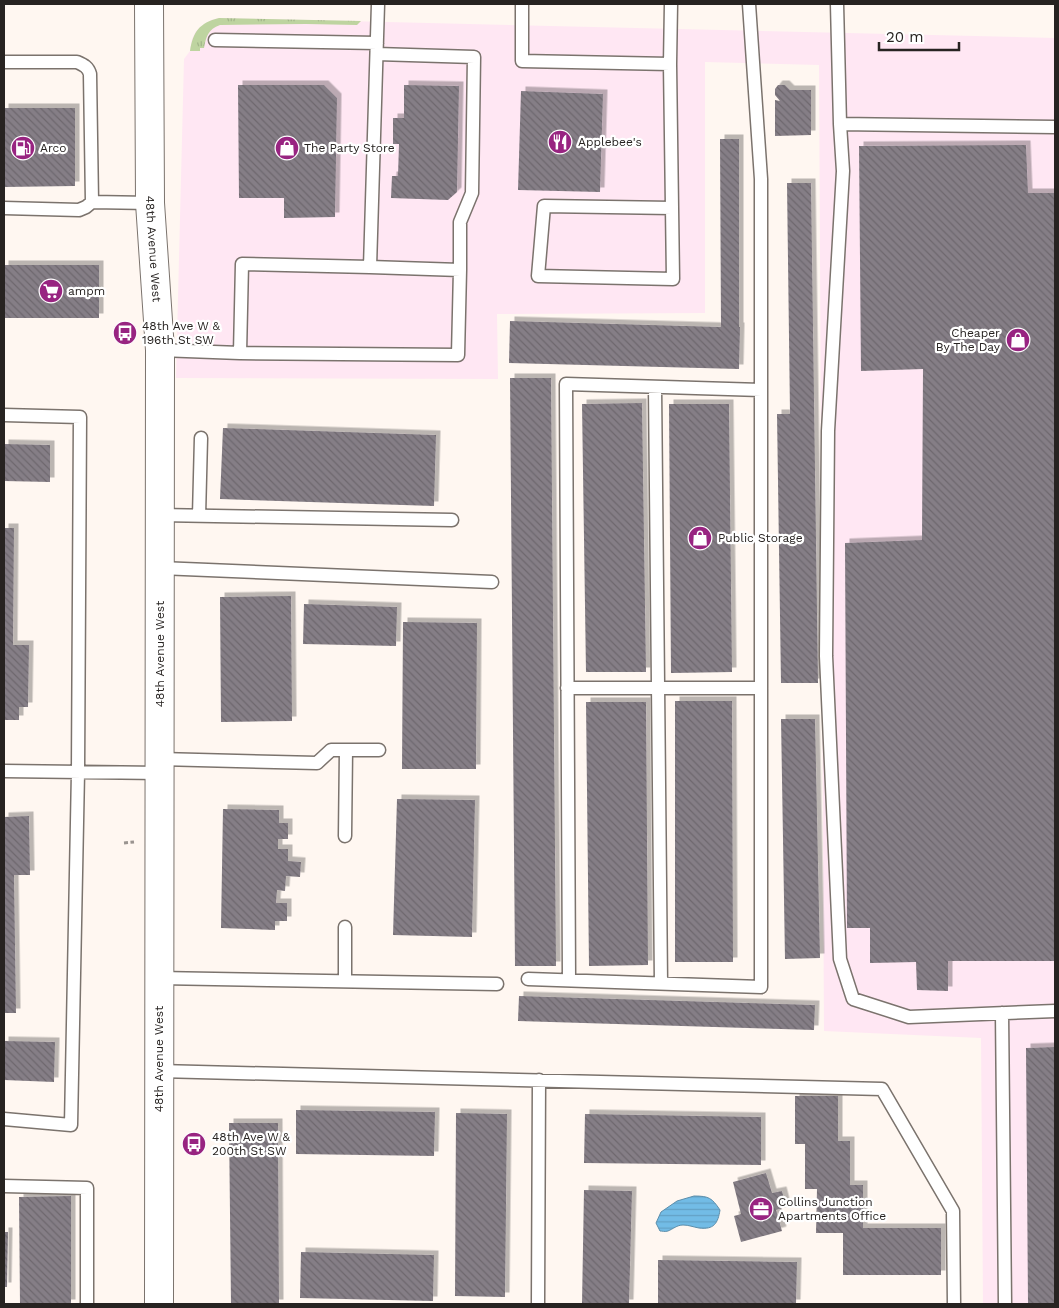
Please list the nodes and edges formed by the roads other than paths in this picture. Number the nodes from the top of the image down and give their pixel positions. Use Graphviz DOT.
graph roads {
  1 [pos="149,4"];
  2 [pos="378,4"];
  3 [pos="522,4"];
  4 [pos="671,4"];
  5 [pos="749,4"];
  6 [pos="837,4"];
  7 [pos="215,40"];
  8 [pos="377,49"];
  9 [pos="4,62"];
  10 [pos="670,64"];
  11 [pos="840,124"];
  12 [pos="1055,127"];
  13 [pos="92,202"];
  14 [pos="150,203"];
  15 [pos="4,208"];
  16 [pos="672,208"];
  17 [pos="370,267"];
  18 [pos="460,270"];
  19 [pos="160,350"];
  20 [pos="240,353"];
  21 [pos="655,387"];
  22 [pos="761,390"];
  23 [pos="4,415"];
  24 [pos="201,438"];
  25 [pos="160,516"];
  26 [pos="199,516"];
  27 [pos="452,520"];
  28 [pos="160,568"];
  29 [pos="492,582"];
  30 [pos="567,688"];
  31 [pos="658,688"];
  32 [pos="761,688"];
  33 [pos="346,750"];
  34 [pos="379,750"];
  35 [pos="160,766"];
  36 [pos="4,771"];
  37 [pos="78,772"];
  38 [pos="345,836"];
  39 [pos="345,927"];
  40 [pos="159,978"];
  41 [pos="528,979"];
  42 [pos="569,980"];
  43 [pos="345,981"];
  44 [pos="661,983"];
  45 [pos="497,984"];
  46 [pos="1055,1011"];
  47 [pos="1002,1013"];
  48 [pos="159,1071"];
  49 [pos="539,1080"];
  50 [pos="4,1120"];
  51 [pos="4,1186"];
  52 [pos="87,1304"];
  53 [pos="159,1304"];
  54 [pos="538,1304"];
  55 [pos="954,1304"];
  56 [pos="1005,1304"];
  1 -- 14 [label="street, 48th Avenue West"];
  2 -- 8 [label="lane"];
  3 -- 10 [label="lane"];
  4 -- 10 [label="lane"];
  5 -- 22 [label="lane"];
  6 -- 11 [label="lane"];
  7 -- 8 [label="lane"];
  8 -- 17 [label="lane"];
  8 -- 18 [label="lane"];
  9 -- 13 [label="lane"];
  10 -- 16 [label="lane"];
  11 -- 12 [label="lane"];
  11 -- 47 [label="lane"];
  13 -- 14 [label="lane"];
  13 -- 15 [label="lane"];
  14 -- 19 [label="street, 48th Avenue West"];
  16 -- 16 [label="lane"];
  17 -- 18 [label="lane"];
  17 -- 20 [label="lane"];
  18 -- 20 [label="lane"];
  19 -- 20 [label="lane"];
  19 -- 25 [label="street, 48th Avenue West"];
  21 -- 22 [label="lane"];
  21 -- 30 [label="lane"];
  21 -- 31 [label="lane"];
  22 -- 32 [label="lane"];
  23 -- 37 [label="lane"];
  24 -- 26 [label="lane"];
  25 -- 26 [label="lane"];
  25 -- 28 [label="street, 48th Avenue West"];
  26 -- 27 [label="lane"];
  28 -- 29 [label="lane"];
  28 -- 35 [label="street, 48th Avenue West"];
  30 -- 31 [label="lane"];
  30 -- 42 [label="lane"];
  31 -- 32 [label="lane"];
  31 -- 44 [label="lane"];
  32 -- 44 [label="lane"];
  33 -- 34 [label="lane"];
  33 -- 35 [label="lane"];
  33 -- 38 [label="lane"];
  35 -- 37 [label="lane"];
  35 -- 40 [label="street, 48th Avenue West"];
  36 -- 37 [label="lane"];
  37 -- 50 [label="lane"];
  39 -- 43 [label="lane"];
  40 -- 43 [label="lane"];
  40 -- 48 [label="street, 48th Avenue West"];
  41 -- 42 [label="lane"];
  42 -- 44 [label="lane"];
  43 -- 45 [label="lane"];
  46 -- 47 [label="lane"];
  47 -- 56 [label="lane"];
  48 -- 49 [label="lane"];
  48 -- 53 [label="street, 48th Avenue West"];
  49 -- 54 [label="lane"];
  49 -- 55 [label="lane"];
  51 -- 52 [label="lane"];
}
